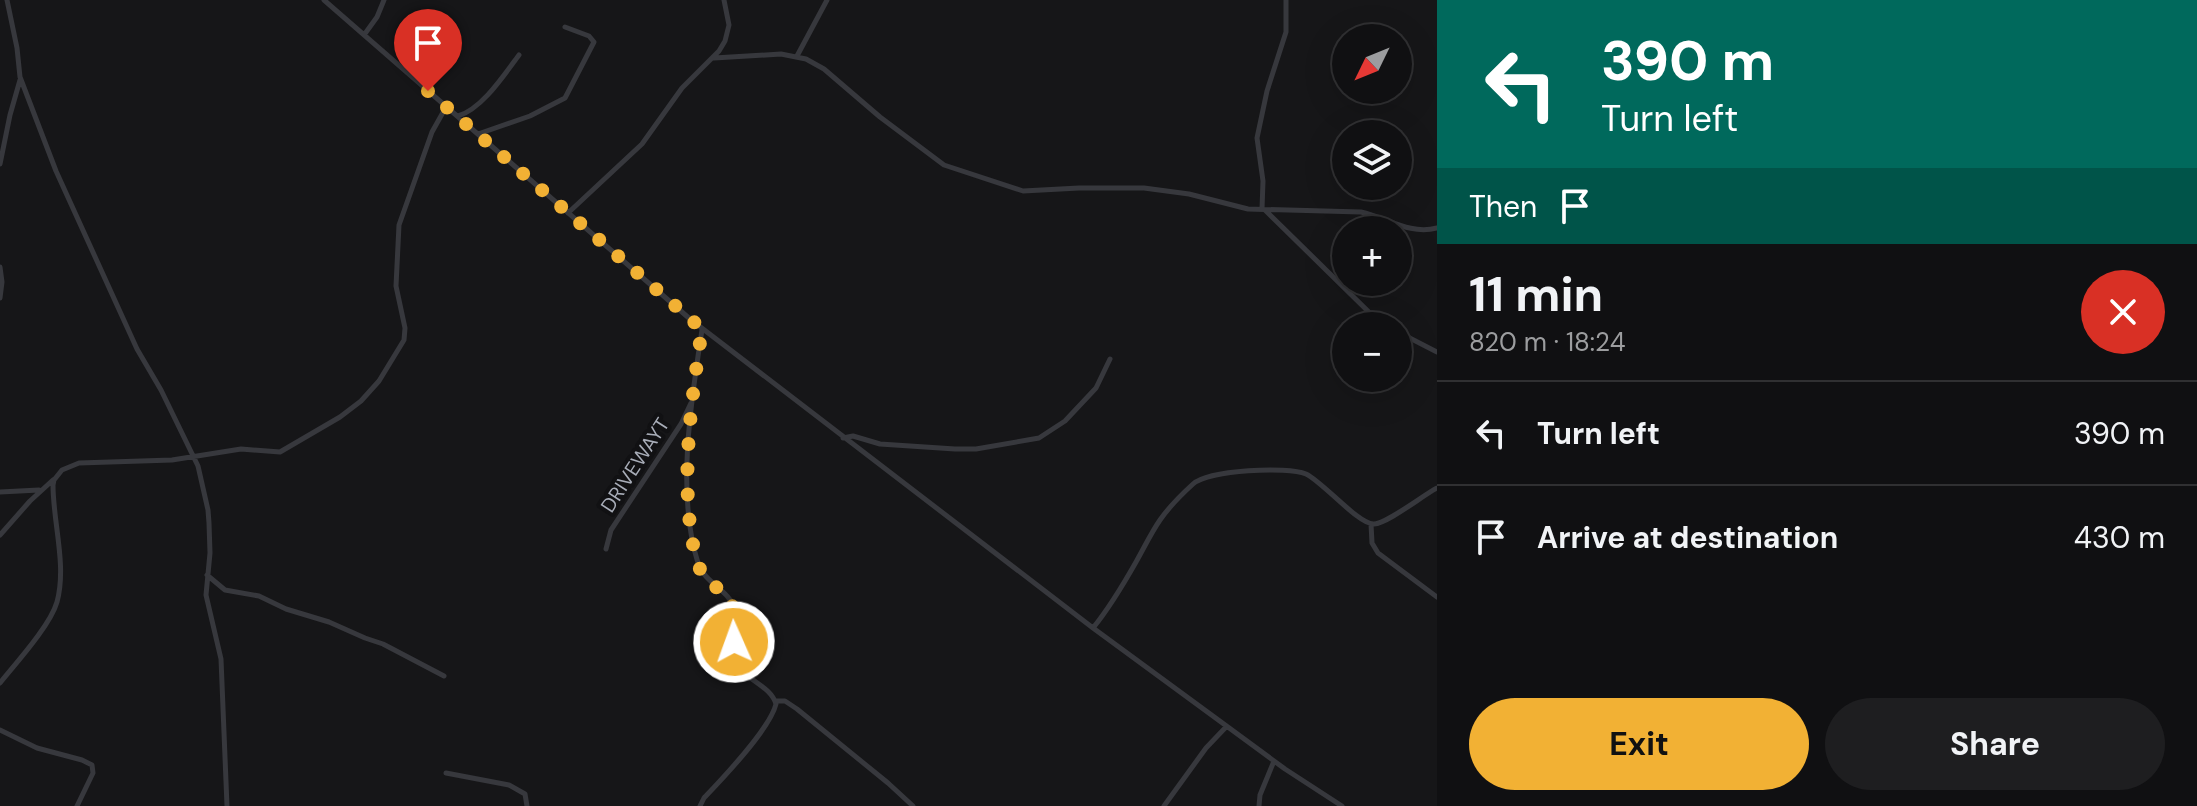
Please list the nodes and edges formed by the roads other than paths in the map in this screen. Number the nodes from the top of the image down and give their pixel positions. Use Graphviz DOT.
graph roads {
  1 [pos="7,0"];
  2 [pos="324,0"];
  3 [pos="384,0"];
  4 [pos="724,0"];
  5 [pos="827,0"];
  6 [pos="1286,0"];
  7 [pos="565,27"];
  8 [pos="364,35"];
  9 [pos="519,55"];
  10 [pos="797,56"];
  11 [pos="714,58"];
  12 [pos="21,79"];
  13 [pos="446,107"];
  14 [pos="457,117"];
  15 [pos="477,134"];
  16 [pos="0,164"];
  17 [pos="1263,209"];
  18 [pos="568,213"];
  19 [pos="1437,228"];
  20 [pos="0,267"];
  21 [pos="0,298"];
  22 [pos="1369,312"];
  23 [pos="702,329"];
  24 [pos="1412,339"];
  25 [pos="1437,352"];
  26 [pos="1110,359"];
  27 [pos="693,399"];
  28 [pos="843,438"];
  29 [pos="193,457"];
  30 [pos="54,480"];
  31 [pos="1437,488"];
  32 [pos="40,490"];
  33 [pos="0,492"];
  34 [pos="1371,524"];
  35 [pos="0,535"];
  36 [pos="606,549"];
  37 [pos="207,575"];
  38 [pos="1437,597"];
  39 [pos="1093,628"];
  40 [pos="444,676"];
  41 [pos="0,683"];
  42 [pos="775,701"];
  43 [pos="1226,727"];
  44 [pos="0,730"];
  45 [pos="1274,761"];
  46 [pos="446,773"];
  47 [pos="77,806"];
  48 [pos="227,806"];
  49 [pos="527,806"];
  50 [pos="700,806"];
  51 [pos="913,806"];
  52 [pos="1164,806"];
  53 [pos="1259,806"];
  54 [pos="1342,806"];
  1 -- 12 [label="street"];
  2 -- 8 [label="street"];
  3 -- 8 [label="street"];
  4 -- 11 [label="street"];
  5 -- 10 [label="street"];
  6 -- 17 [label="street"];
  7 -- 15 [label="street"];
  8 -- 13 [label="street"];
  9 -- 14 [label="street"];
  10 -- 11 [label="street"];
  10 -- 17 [label="street"];
  11 -- 18 [label="street"];
  12 -- 16 [label="street"];
  12 -- 29 [label="street"];
  13 -- 14 [label="street"];
  13 -- 29 [label="street"];
  14 -- 15 [label="street"];
  15 -- 18 [label="street"];
  17 -- 19 [label="street"];
  17 -- 22 [label="street"];
  18 -- 23 [label="street"];
  20 -- 21 [label="street"];
  23 -- 27 [label="street"];
  23 -- 28 [label="street"];
  24 -- 25 [label="street"];
  26 -- 28 [label="street"];
  27 -- 36 [label="street, DRIVEWAYT"];
  27 -- 42 [label="street"];
  28 -- 39 [label="street"];
  29 -- 30 [label="street"];
  29 -- 37 [label="street"];
  30 -- 32 [label="street"];
  30 -- 41 [label="street"];
  31 -- 34 [label="street"];
  32 -- 33 [label="street"];
  32 -- 35 [label="street"];
  34 -- 38 [label="street"];
  34 -- 39 [label="street"];
  37 -- 40 [label="street"];
  37 -- 48 [label="street"];
  39 -- 43 [label="street"];
  42 -- 50 [label="street"];
  42 -- 51 [label="street"];
  43 -- 45 [label="street"];
  43 -- 52 [label="street"];
  44 -- 47 [label="street"];
  45 -- 53 [label="street"];
  45 -- 54 [label="street"];
  46 -- 49 [label="street"];
}
